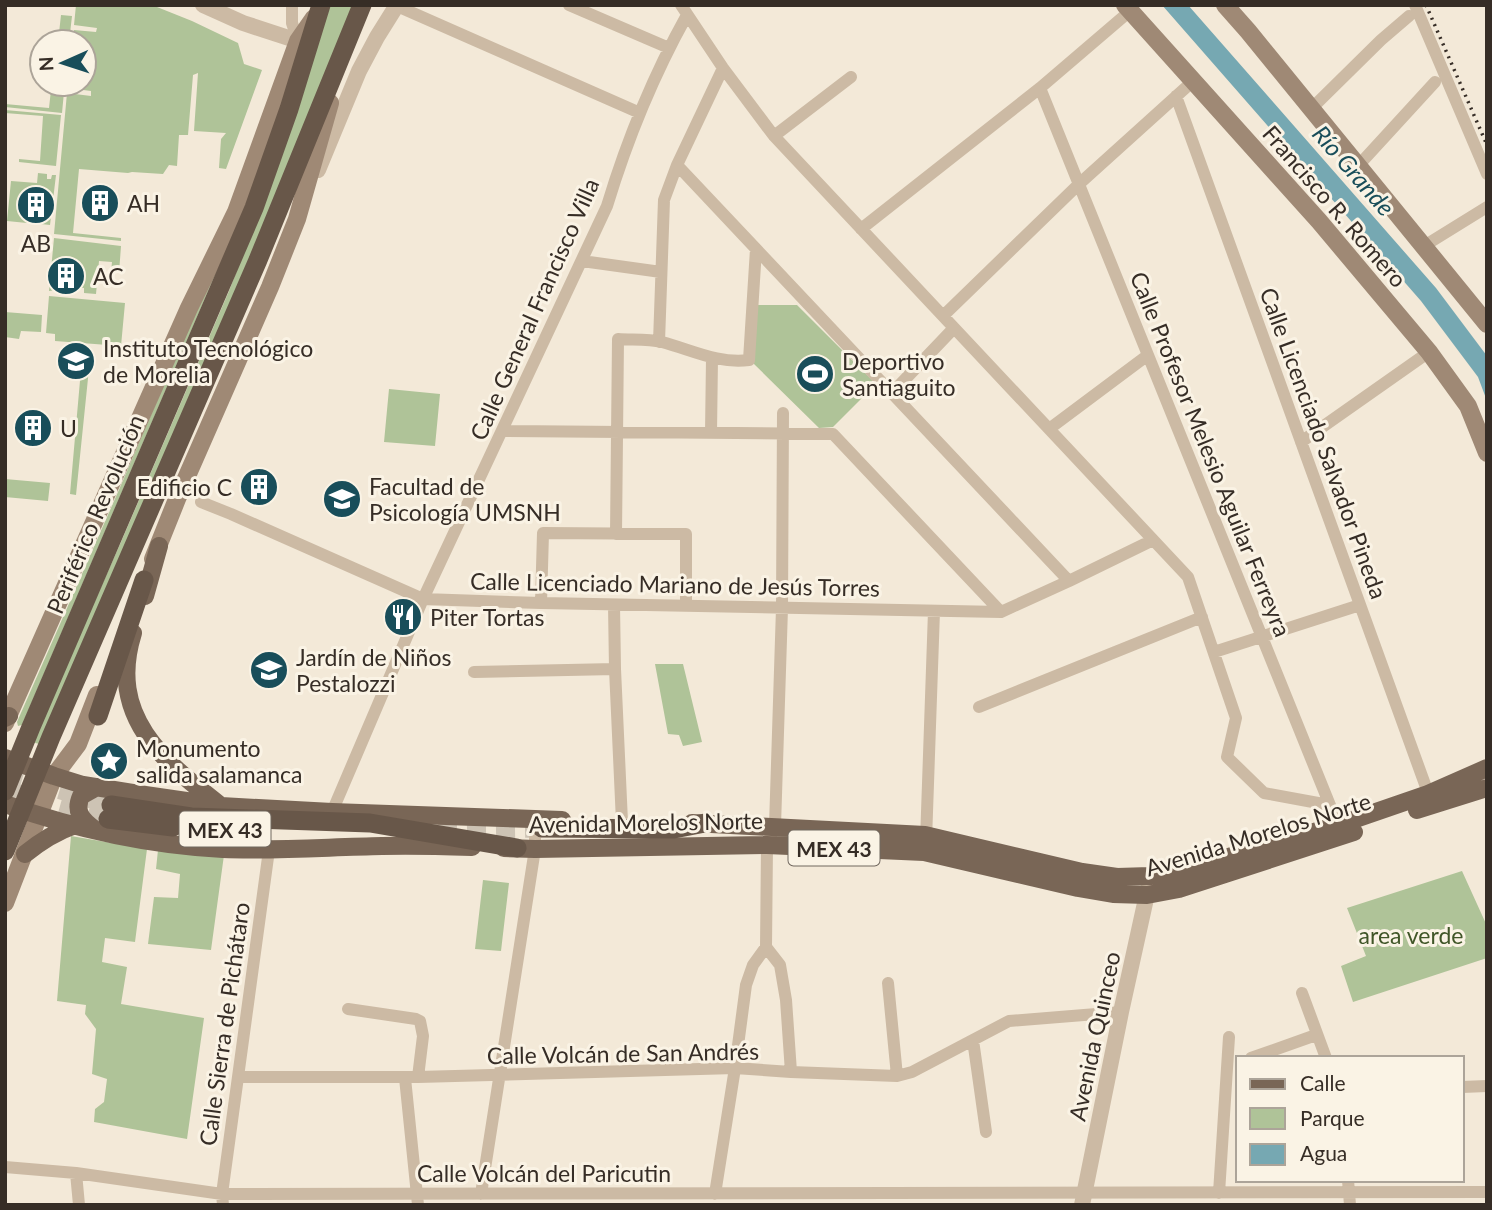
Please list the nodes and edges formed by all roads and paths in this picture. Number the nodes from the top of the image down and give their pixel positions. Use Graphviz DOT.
graph roads {
  1 [pos="202,5"];
  2 [pos="292,5"];
  3 [pos="362,5"];
  4 [pos="397,5"];
  5 [pos="569,5"];
  6 [pos="1225,5"];
  7 [pos="320,7"];
  8 [pos="1127,8"];
  9 [pos="684,10"];
  10 [pos="1412,10"];
  11 [pos="349,36"];
  12 [pos="298,41"];
  13 [pos="669,48"];
  14 [pos="723,68"];
  15 [pos="850,77"];
  16 [pos="1192,82"];
  17 [pos="1435,82"];
  18 [pos="1040,88"];
  19 [pos="1176,96"];
  20 [pos="1311,109"];
  21 [pos="640,113"];
  22 [pos="775,136"];
  23 [pos="677,165"];
  24 [pos="1358,166"];
  25 [pos="1487,174"];
  26 [pos="1079,184"];
  27 [pos="1487,207"];
  28 [pos="298,219"];
  29 [pos="861,229"];
  30 [pos="1423,246"];
  31 [pos="756,249"];
  32 [pos="582,261"];
  33 [pos="662,272"];
  34 [pos="943,316"];
  35 [pos="1487,324"];
  36 [pos="954,328"];
  37 [pos="659,342"];
  38 [pos="1429,352"];
  39 [pos="1148,355"];
  40 [pos="712,358"];
  41 [pos="892,393"];
  42 [pos="783,413"];
  43 [pos="1049,429"];
  44 [pos="503,431"];
  45 [pos="617,432"];
  46 [pos="711,433"];
  47 [pos="784,433"];
  48 [pos="1301,442"];
  49 [pos="1487,453"];
  50 [pos="201,502"];
  51 [pos="616,534"];
  52 [pos="1153,540"];
  53 [pos="159,546"];
  54 [pos="144,580"];
  55 [pos="1069,581"];
  56 [pos="423,599"];
  57 [pos="541,603"];
  58 [pos="614,605"];
  59 [pos="1360,605"];
  60 [pos="685,606"];
  61 [pos="782,608"];
  62 [pos="934,611"];
  63 [pos="1001,612"];
  64 [pos="1202,617"];
  65 [pos="1262,637"];
  66 [pos="1214,652"];
  67 [pos="615,669"];
  68 [pos="474,672"];
  69 [pos="979,707"];
  70 [pos="97,716"];
  71 [pos="7,719"];
  72 [pos="5,758"];
  73 [pos="1487,768"];
  74 [pos="54,776"];
  75 [pos="97,788"];
  76 [pos="1487,788"];
  77 [pos="5,791"];
  78 [pos="1430,799"];
  79 [pos="5,804"];
  80 [pos="1329,805"];
  81 [pos="221,806"];
  82 [pos="332,812"];
  83 [pos="39,816"];
  84 [pos="104,818"];
  85 [pos="622,822"];
  86 [pos="538,823"];
  87 [pos="705,823"];
  88 [pos="75,825"];
  89 [pos="775,826"];
  90 [pos="1340,831"];
  91 [pos="342,832"];
  92 [pos="925,843"];
  93 [pos="767,845"];
  94 [pos="526,849"];
  95 [pos="269,850"];
  96 [pos="5,851"];
  97 [pos="25,854"];
  98 [pos="1150,876"];
  99 [pos="1147,895"];
  100 [pos="5,904"];
  101 [pos="766,947"];
  102 [pos="888,983"];
  103 [pos="1302,993"];
  104 [pos="348,1009"];
  105 [pos="1121,1012"];
  106 [pos="1317,1035"];
  107 [pos="1229,1037"];
  108 [pos="973,1041"];
  109 [pos="1257,1056"];
  110 [pos="1325,1056"];
  111 [pos="735,1068"];
  112 [pos="791,1072"];
  113 [pos="498,1076"];
  114 [pos="897,1076"];
  115 [pos="238,1077"];
  116 [pos="412,1077"];
  117 [pos="1487,1086"];
  118 [pos="1464,1087"];
  119 [pos="986,1132"];
  120 [pos="5,1167"];
  121 [pos="76,1173"];
  122 [pos="1300,1186"];
  123 [pos="1487,1192"];
  124 [pos="1219,1193"];
  125 [pos="1349,1193"];
  126 [pos="481,1194"];
  127 [pos="715,1194"];
  128 [pos="417,1199"];
  129 [pos="609,1199"];
  130 [pos="797,1199"];
  131 [pos="918,1199"];
  132 [pos="1084,1199"];
  133 [pos="1199,1199"];
  134 [pos="223,1200"];
  135 [pos="309,1200"];
  136 [pos="79,1205"];
  1 -- 12 [label="street"];
  2 -- 12 [label="street"];
  3 -- 11 [label="highway, Periférico Revolución"];
  4 -- 21 [label="street"];
  4 -- 28 [label="street"];
  5 -- 13 [label="street"];
  6 -- 20 [label="main road"];
  7 -- 12 [label="main road"];
  7 -- 77 [label="highway, Periférico Revolución"];
  8 -- 16 [label="main road, Francisco R. Romero"];
  8 -- 18 [label="street"];
  9 -- 13 [label="street, Calle General Francisco Villa"];
  9 -- 14 [label="street"];
  10 -- 20 [label="street"];
  10 -- 25 [label="street"];
  11 -- 28 [label="main road, Periférico Revolución"];
  11 -- 96 [label="highway, Periférico Revolución"];
  12 -- 71 [label="main road"];
  13 -- 21 [label="street, Calle General Francisco Villa"];
  14 -- 22 [label="street"];
  14 -- 23 [label="street"];
  15 -- 22 [label="street"];
  16 -- 19 [label="street"];
  16 -- 38 [label="main road, Francisco R. Romero"];
  17 -- 24 [label="street"];
  18 -- 26 [label="street, Calle Profesor Melesio Aguilar Ferreyra"];
  18 -- 29 [label="street"];
  19 -- 26 [label="street"];
  19 -- 48 [label="street, Calle Licenciado Salvador Pineda"];
  20 -- 24 [label="main road"];
  21 -- 32 [label="street, Calle General Francisco Villa"];
  22 -- 29 [label="street"];
  23 -- 31 [label="street"];
  23 -- 33 [label="street"];
  24 -- 30 [label="main road"];
  26 -- 34 [label="street"];
  26 -- 39 [label="street, Calle Profesor Melesio Aguilar Ferreyra"];
  27 -- 30 [label="street"];
  28 -- 53 [label="main road, Periférico Revolución"];
  29 -- 34 [label="street"];
  30 -- 35 [label="main road"];
  31 -- 40 [label="street"];
  31 -- 41 [label="street"];
  32 -- 33 [label="street"];
  32 -- 44 [label="street, Calle General Francisco Villa"];
  33 -- 37 [label="street"];
  34 -- 36 [label="street"];
  36 -- 41 [label="street"];
  36 -- 43 [label="street"];
  37 -- 40 [label="street"];
  37 -- 45 [label="street"];
  38 -- 48 [label="street"];
  38 -- 49 [label="main road, Francisco R. Romero"];
  39 -- 43 [label="street"];
  39 -- 65 [label="street, Calle Profesor Melesio Aguilar Ferreyra"];
  40 -- 46 [label="street"];
  41 -- 55 [label="street"];
  42 -- 47 [label="street"];
  43 -- 52 [label="street"];
  44 -- 45 [label="street"];
  44 -- 56 [label="street, Calle General Francisco Villa"];
  45 -- 46 [label="street"];
  45 -- 51 [label="street"];
  46 -- 47 [label="street"];
  47 -- 61 [label="street"];
  47 -- 63 [label="street"];
  48 -- 59 [label="street, Calle Licenciado Salvador Pineda"];
  50 -- 56 [label="street, Calle Licenciado Mariano de Jesús Torres"];
  51 -- 57 [label="street"];
  51 -- 60 [label="street"];
  52 -- 55 [label="street, Calle Licenciado Mariano de Jesús Torres"];
  52 -- 64 [label="street"];
  53 -- 54 [label="main road, Periférico Revolución"];
  53 -- 81 [label="main road"];
  54 -- 70 [label="highway"];
  54 -- 74 [label="main road, Periférico Revolución"];
  55 -- 63 [label="street, Calle Licenciado Mariano de Jesús Torres"];
  56 -- 57 [label="street, Calle Licenciado Mariano de Jesús Torres"];
  56 -- 82 [label="street, Calle General Francisco Villa"];
  57 -- 58 [label="street, Calle Licenciado Mariano de Jesús Torres"];
  58 -- 60 [label="street, Calle Licenciado Mariano de Jesús Torres"];
  58 -- 67 [label="street"];
  59 -- 65 [label="street"];
  59 -- 78 [label="street, Calle Licenciado Salvador Pineda"];
  60 -- 61 [label="street, Calle Licenciado Mariano de Jesús Torres"];
  61 -- 62 [label="street, Calle Licenciado Mariano de Jesús Torres"];
  61 -- 89 [label="street"];
  62 -- 63 [label="street, Calle Licenciado Mariano de Jesús Torres"];
  62 -- 92 [label="street"];
  64 -- 66 [label="street"];
  64 -- 69 [label="street"];
  65 -- 66 [label="street"];
  65 -- 80 [label="street, Calle Profesor Melesio Aguilar Ferreyra"];
  66 -- 80 [label="street"];
  67 -- 68 [label="street"];
  67 -- 85 [label="street"];
  72 -- 74 [label="main road, Avenida Morelos Norte"];
  73 -- 78 [label="main road, Avenida Morelos Norte / MEX 43"];
  74 -- 75 [label="main road, Avenida Morelos Norte"];
  74 -- 83 [label="main road, Periférico Revolución"];
  75 -- 81 [label="main road, Avenida Morelos Norte"];
  75 -- 84 [label="main road"];
  76 -- 78 [label="main road, Avenida Morelos Norte / MEX 43"];
  78 -- 90 [label="main road, Avenida Morelos Norte / MEX 43"];
  79 -- 83 [label="main road, Avenida Morelos Norte"];
  80 -- 90 [label="street, Calle Profesor Melesio Aguilar Ferreyra"];
  81 -- 82 [label="main road, Avenida Morelos Norte"];
  82 -- 86 [label="main road, Avenida Morelos Norte"];
  83 -- 88 [label="main road, Avenida Morelos Norte"];
  83 -- 97 [label="main road, Periférico Revolución"];
  84 -- 88 [label="main road, Avenida Morelos Norte"];
  84 -- 91 [label="highway, MEX 43"];
  84 -- 94 [label="highway, MEX 43"];
  84 -- 95 [label="main road, Avenida Morelos Norte"];
  85 -- 86 [label="main road, Avenida Morelos Norte"];
  85 -- 87 [label="main road, Avenida Morelos Norte"];
  86 -- 87 [label="highway, MEX 43"];
  86 -- 94 [label="street"];
  87 -- 89 [label="main road, Avenida Morelos Norte / MEX 43"];
  88 -- 97 [label="main road"];
  89 -- 92 [label="main road, Avenida Morelos Norte / MEX 43"];
  89 -- 93 [label="street"];
  90 -- 98 [label="main road, Avenida Morelos Norte / MEX 43"];
  90 -- 99 [label="main road, Avenida Morelos Norte / MEX 43"];
  92 -- 93 [label="main road, Avenida Morelos Norte / MEX 43"];
  92 -- 98 [label="main road, Avenida Morelos Norte / MEX 43"];
  92 -- 99 [label="main road, Avenida Morelos Norte / MEX 43"];
  93 -- 94 [label="main road, Avenida Morelos Norte / MEX 43"];
  93 -- 101 [label="street"];
  94 -- 95 [label="main road, Avenida Morelos Norte"];
  94 -- 113 [label="street"];
  95 -- 115 [label="street, Calle Sierra de Pichátaro"];
  97 -- 100 [label="main road, Periférico Revolución"];
  98 -- 99 [label="street, Avenida Quinceo"];
  99 -- 105 [label="street, Avenida Quinceo"];
  101 -- 111 [label="street"];
  101 -- 112 [label="street"];
  102 -- 114 [label="street"];
  103 -- 106 [label="street"];
  104 -- 116 [label="street"];
  105 -- 108 [label="street, Calle Volcán de San Andrés"];
  105 -- 132 [label="street, Avenida Quinceo"];
  106 -- 109 [label="street"];
  106 -- 110 [label="street"];
  107 -- 124 [label="street"];
  108 -- 114 [label="street, Calle Volcán de San Andrés"];
  108 -- 119 [label="street"];
  111 -- 112 [label="street, Calle Volcán de San Andrés"];
  111 -- 113 [label="street, Calle Volcán de San Andrés"];
  111 -- 127 [label="street"];
  112 -- 114 [label="street, Calle Volcán de San Andrés"];
  113 -- 116 [label="street, Calle Volcán de San Andrés"];
  113 -- 126 [label="street"];
  115 -- 116 [label="street, Calle Volcán de San Andrés"];
  115 -- 134 [label="street, Calle Sierra de Pichátaro"];
  116 -- 128 [label="street"];
  117 -- 118 [label="street"];
  120 -- 121 [label="street, Calle Volcán del Paricutin"];
  121 -- 134 [label="street, Calle Volcán del Paricutin"];
  121 -- 136 [label="street"];
  122 -- 124 [label="street, Calle Volcán del Paricutin"];
  122 -- 125 [label="street, Calle Volcán del Paricutin"];
  123 -- 125 [label="street, Calle Volcán del Paricutin"];
  124 -- 133 [label="street, Calle Volcán del Paricutin"];
  126 -- 128 [label="street, Calle Volcán del Paricutin"];
  126 -- 129 [label="street, Calle Volcán del Paricutin"];
  127 -- 129 [label="street, Calle Volcán del Paricutin"];
  127 -- 130 [label="street, Calle Volcán del Paricutin"];
  128 -- 135 [label="street, Calle Volcán del Paricutin"];
  130 -- 131 [label="street, Calle Volcán del Paricutin"];
  131 -- 132 [label="street, Calle Volcán del Paricutin"];
  132 -- 133 [label="street, Calle Volcán del Paricutin"];
  134 -- 135 [label="street, Calle Volcán del Paricutin"];
}
